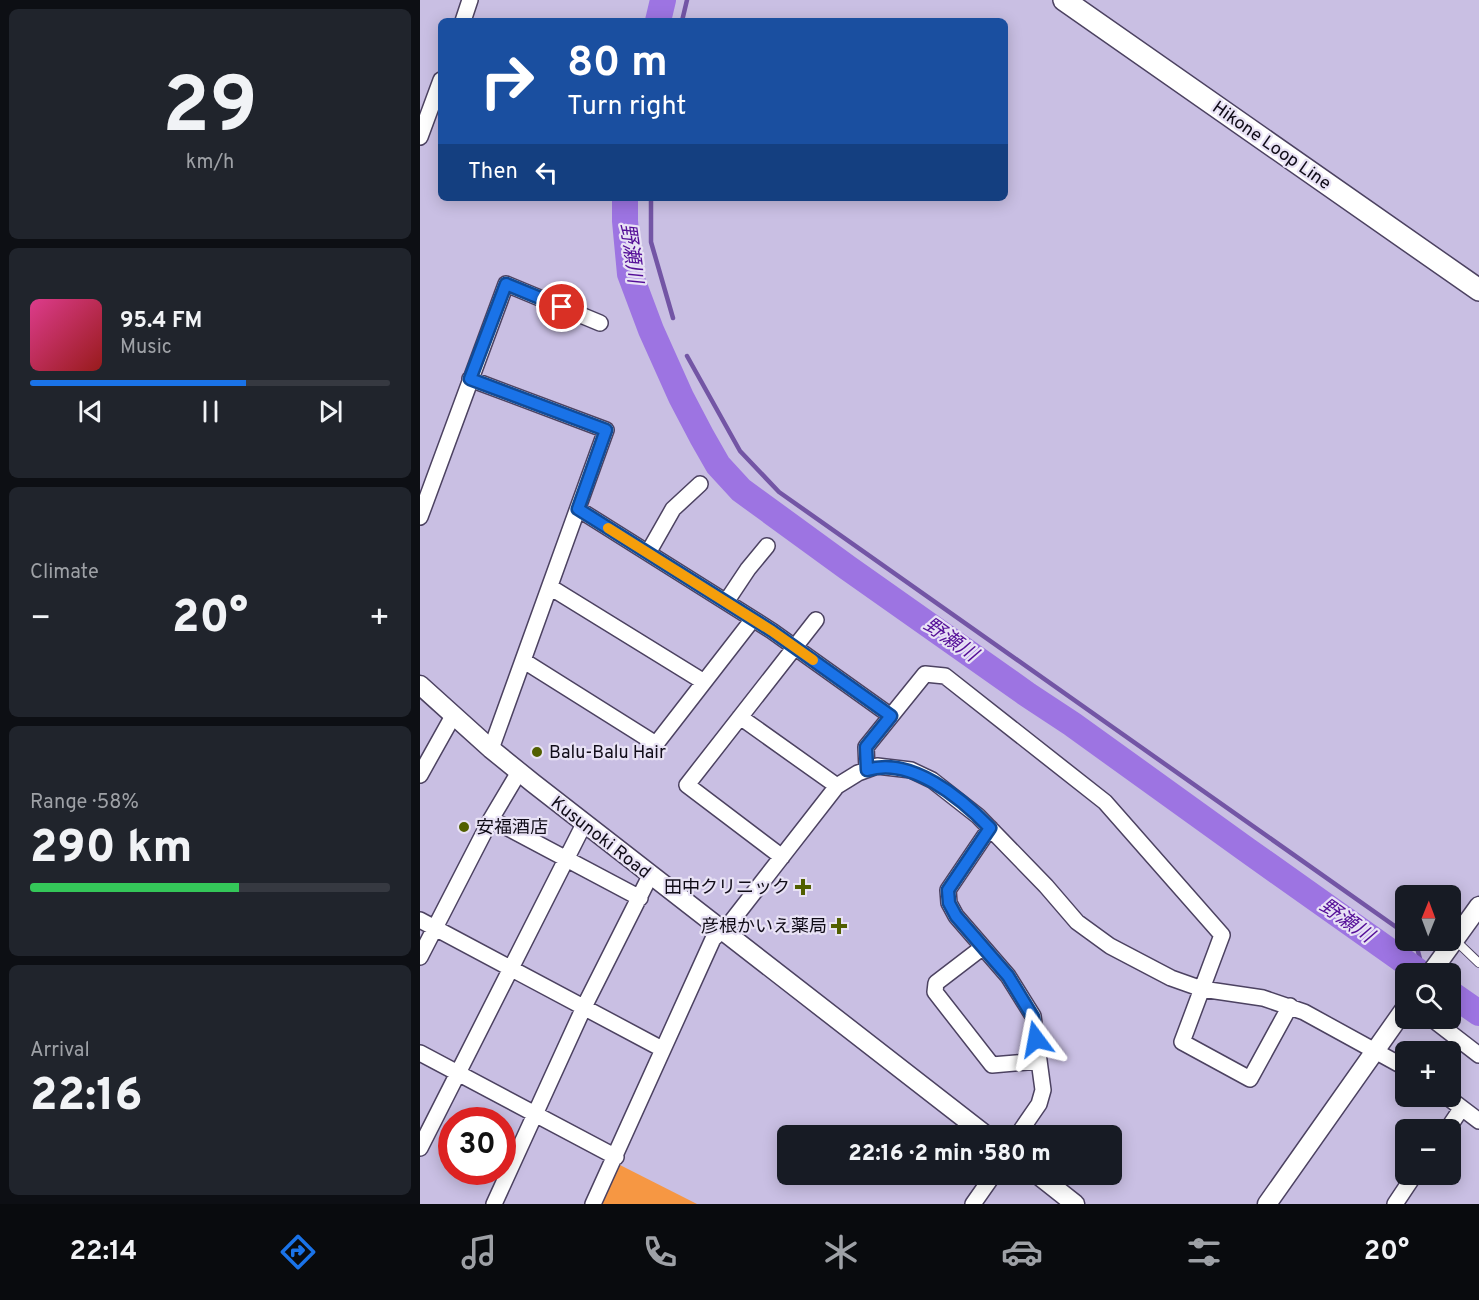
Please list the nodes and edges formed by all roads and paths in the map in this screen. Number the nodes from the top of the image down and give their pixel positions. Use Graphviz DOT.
graph roads {
  1 [pos="471,0"];
  2 [pos="1064,0"];
  3 [pos="464,18"];
  4 [pos="438,88"];
  5 [pos="420,138"];
  6 [pos="1479,290"];
  7 [pos="600,323"];
  8 [pos="470,379"];
  9 [pos="700,484"];
  10 [pos="578,509"];
  11 [pos="420,516"];
  12 [pos="767,546"];
  13 [pos="648,553"];
  14 [pos="550,587"];
  15 [pos="726,602"];
  16 [pos="753,619"];
  17 [pos="816,620"];
  18 [pos="795,647"];
  19 [pos="524,661"];
  20 [pos="705,682"];
  21 [pos="420,685"];
  22 [pos="453,716"];
  23 [pos="891,716"];
  24 [pos="740,717"];
  25 [pos="491,749"];
  26 [pos="867,770"];
  27 [pos="519,772"];
  28 [pos="420,775"];
  29 [pos="837,786"];
  30 [pos="491,819"];
  31 [pos="584,824"];
  32 [pos="990,828"];
  33 [pos="782,857"];
  34 [pos="567,858"];
  35 [pos="650,876"];
  36 [pos="640,898"];
  37 [pos="1477,912"];
  38 [pos="420,920"];
  39 [pos="435,928"];
  40 [pos="723,930"];
  41 [pos="1461,931"];
  42 [pos="983,947"];
  43 [pos="1461,949"];
  44 [pos="420,957"];
  45 [pos="1479,963"];
  46 [pos="510,968"];
  47 [pos="1202,989"];
  48 [pos="1290,1006"];
  49 [pos="584,1007"];
  50 [pos="1395,1022"];
  51 [pos="1445,1029"];
  52 [pos="663,1049"];
  53 [pos="1375,1050"];
  54 [pos="420,1053"];
  55 [pos="1479,1055"];
  56 [pos="1039,1061"];
  57 [pos="1395,1062"];
  58 [pos="458,1073"];
  59 [pos="1461,1108"];
  60 [pos="535,1114"];
  61 [pos="1454,1119"];
  62 [pos="1479,1121"];
  63 [pos="973,1125"];
  64 [pos="1025,1125"];
  65 [pos="420,1148"];
  66 [pos="615,1157"];
  67 [pos="986,1185"];
  68 [pos="1051,1185"];
  69 [pos="1408,1185"];
  70 [pos="494,1204"];
  71 [pos="593,1204"];
  72 [pos="973,1204"];
  73 [pos="1075,1204"];
  74 [pos="1267,1204"];
  75 [pos="1395,1204"];
  1 -- 3 [label="street"];
  2 -- 6 [label="main road, Hikone Loop Line"];
  4 -- 5 [label="street"];
  7 -- 8 [label="street"];
  8 -- 10 [label="street"];
  8 -- 11 [label="street"];
  9 -- 13 [label="street"];
  10 -- 13 [label="street"];
  10 -- 14 [label="street"];
  12 -- 15 [label="street"];
  13 -- 15 [label="street"];
  14 -- 19 [label="street"];
  14 -- 20 [label="street"];
  15 -- 16 [label="street"];
  16 -- 18 [label="street"];
  16 -- 20 [label="street"];
  17 -- 18 [label="street"];
  18 -- 23 [label="street"];
  18 -- 24 [label="street"];
  19 -- 20 [label="street"];
  19 -- 25 [label="street"];
  21 -- 22 [label="street, Kusunoki Road"];
  22 -- 25 [label="street, Kusunoki Road"];
  22 -- 28 [label="street"];
  23 -- 26 [label="street"];
  23 -- 47 [label="street"];
  24 -- 29 [label="street"];
  24 -- 33 [label="street"];
  25 -- 27 [label="street, Kusunoki Road"];
  26 -- 29 [label="street"];
  26 -- 32 [label="street"];
  27 -- 30 [label="street"];
  27 -- 31 [label="street, Kusunoki Road"];
  29 -- 33 [label="street"];
  30 -- 34 [label="street"];
  30 -- 39 [label="street"];
  31 -- 34 [label="street"];
  31 -- 35 [label="street, Kusunoki Road"];
  32 -- 42 [label="street"];
  32 -- 47 [label="street"];
  33 -- 40 [label="street"];
  34 -- 36 [label="street"];
  34 -- 46 [label="street"];
  35 -- 36 [label="street"];
  35 -- 40 [label="street, Kusunoki Road"];
  36 -- 49 [label="street"];
  37 -- 41 [label="street"];
  38 -- 39 [label="street"];
  39 -- 44 [label="street"];
  39 -- 46 [label="street"];
  40 -- 52 [label="street"];
  40 -- 63 [label="street, Kusunoki Road"];
  42 -- 56 [label="street"];
  42 -- 56 [label="street"];
  43 -- 45 [label="lane"];
  46 -- 49 [label="street"];
  46 -- 58 [label="street"];
  47 -- 48 [label="street"];
  47 -- 48 [label="street"];
  48 -- 53 [label="street"];
  49 -- 52 [label="street"];
  49 -- 60 [label="street"];
  50 -- 53 [label="street"];
  51 -- 55 [label="street"];
  52 -- 66 [label="street"];
  53 -- 57 [label="street"];
  53 -- 74 [label="street"];
  54 -- 58 [label="street"];
  56 -- 64 [label="street"];
  58 -- 60 [label="street"];
  58 -- 65 [label="street"];
  59 -- 61 [label="street"];
  59 -- 62 [label="street"];
  60 -- 66 [label="street"];
  60 -- 70 [label="street"];
  66 -- 71 [label="street"];
  67 -- 72 [label="street"];
  68 -- 73 [label="street"];
  69 -- 75 [label="street"];
}
